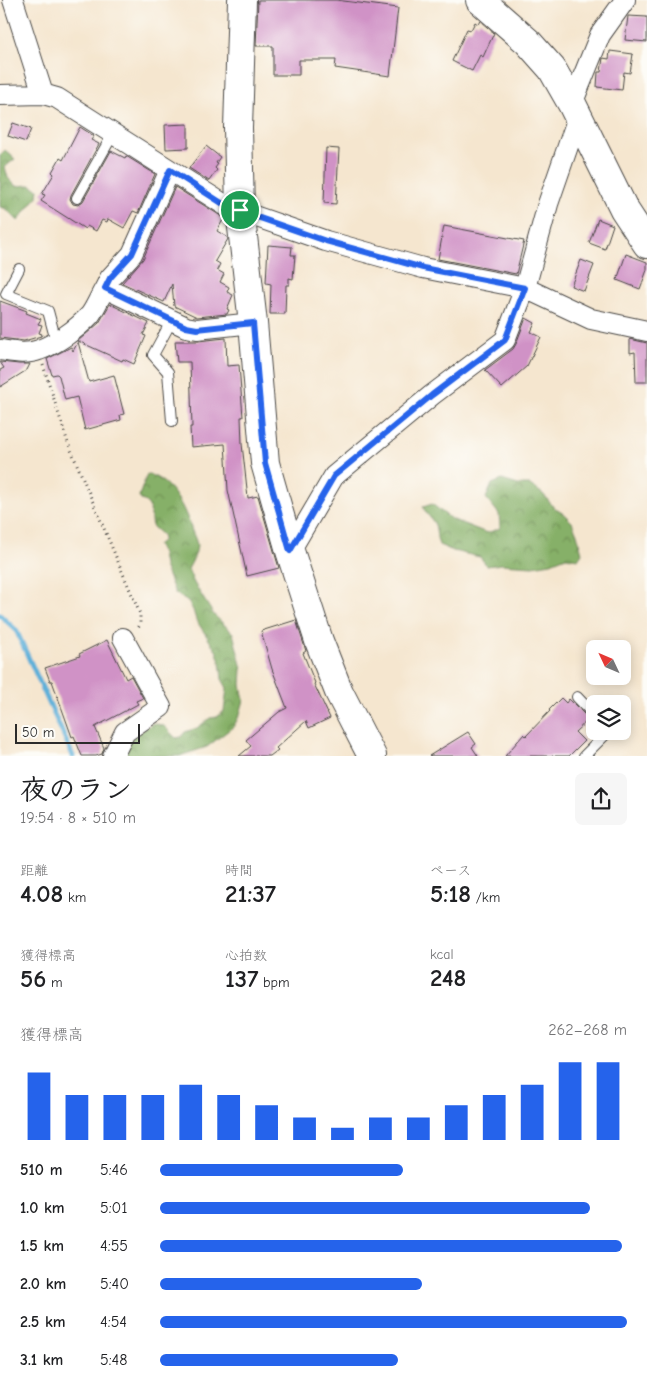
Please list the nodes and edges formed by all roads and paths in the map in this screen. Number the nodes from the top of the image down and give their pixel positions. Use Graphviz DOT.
graph roads {
  1 [pos="13,0"];
  2 [pos="242,0"];
  3 [pos="480,0"];
  4 [pos="625,0"];
  5 [pos="43,94"];
  6 [pos="0,95"];
  7 [pos="575,111"];
  8 [pos="112,134"];
  9 [pos="170,170"];
  10 [pos="77,198"];
  11 [pos="240,210"];
  12 [pos="647,244"];
  13 [pos="19,269"];
  14 [pos="105,288"];
  15 [pos="525,288"];
  16 [pos="172,320"];
  17 [pos="253,323"];
  18 [pos="647,331"];
  19 [pos="56,341"];
  20 [pos="0,350"];
  21 [pos="38,351"];
  22 [pos="172,421"];
  23 [pos="290,551"];
  24 [pos="124,638"];
  25 [pos="577,697"];
  26 [pos="586,706"];
  27 [pos="600,740"];
  28 [pos="113,756"];
  29 [pos="372,756"];
  30 [pos="584,756"];
  1 -- 5 [label="street"];
  2 -- 11 [label="street"];
  3 -- 7 [label="street"];
  4 -- 7 [label="street"];
  5 -- 6 [label="street"];
  5 -- 8 [label="street"];
  7 -- 12 [label="street"];
  7 -- 15 [label="street"];
  8 -- 9 [label="street"];
  8 -- 10 [label="lane"];
  9 -- 11 [label="street"];
  9 -- 14 [label="street"];
  11 -- 15 [label="street"];
  11 -- 17 [label="street"];
  13 -- 19 [label="lane"];
  14 -- 16 [label="street"];
  14 -- 19 [label="street"];
  15 -- 18 [label="street"];
  15 -- 23 [label="street"];
  16 -- 17 [label="street"];
  16 -- 22 [label="lane"];
  17 -- 23 [label="street"];
  19 -- 21 [label="street"];
  20 -- 21 [label="street"];
  21 -- 24 [label="path"];
  23 -- 29 [label="street"];
  24 -- 28 [label="street"];
  25 -- 26 [label="lane"];
  27 -- 30 [label="lane"];
}
